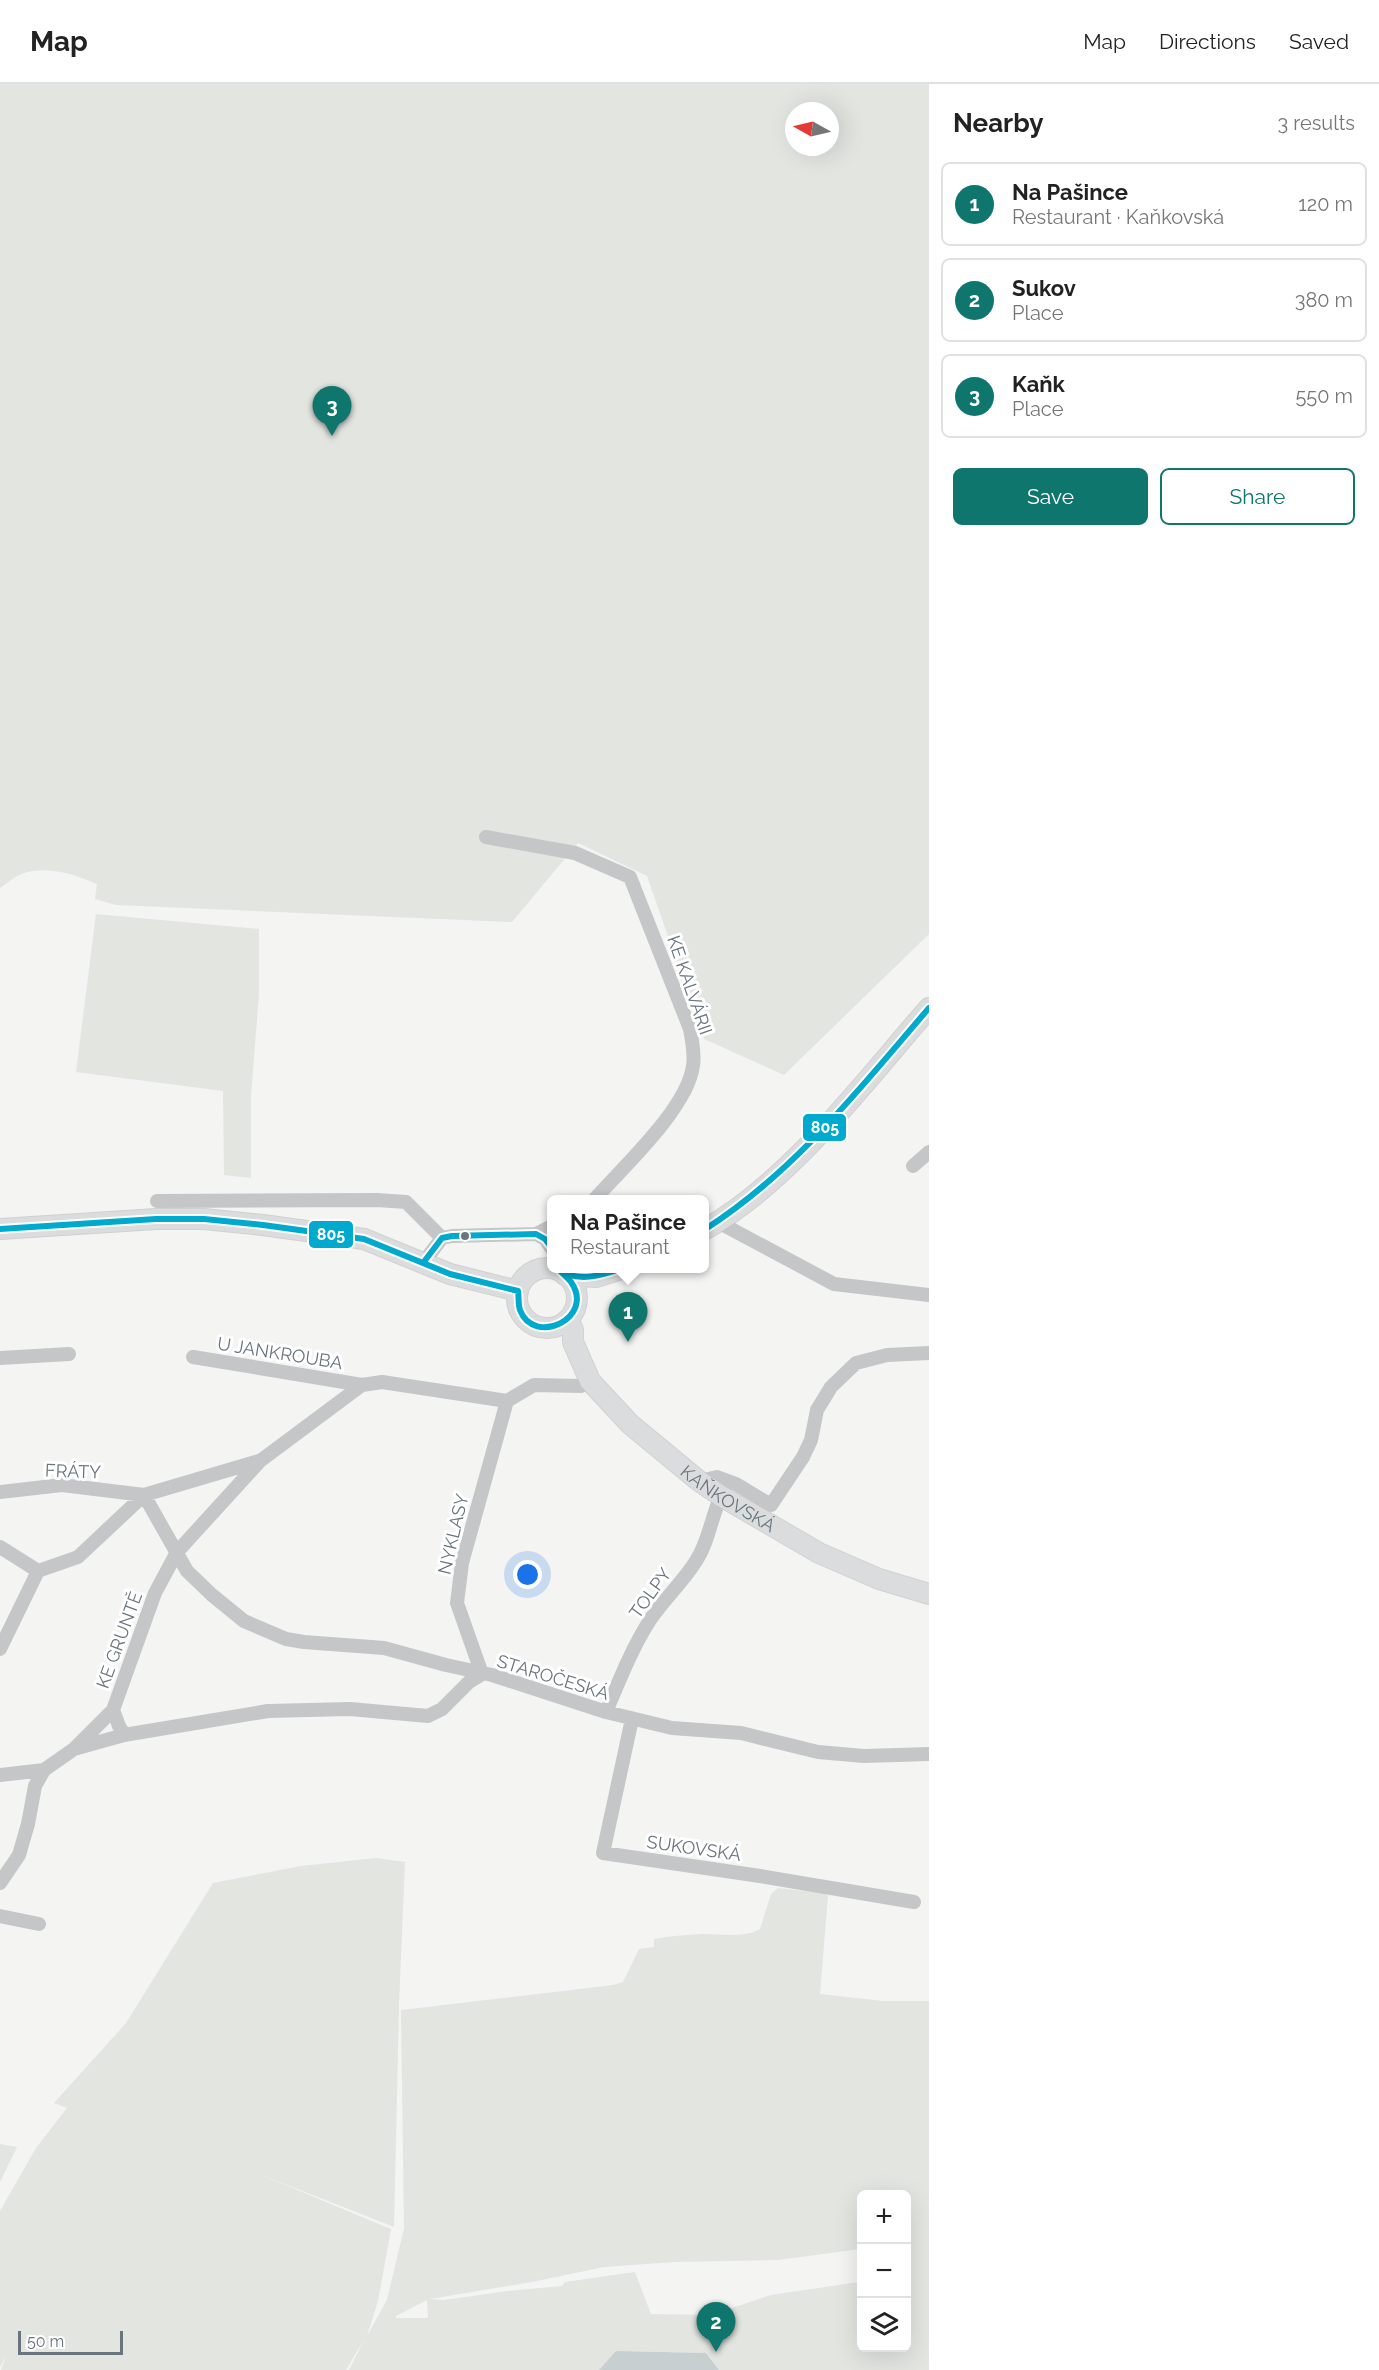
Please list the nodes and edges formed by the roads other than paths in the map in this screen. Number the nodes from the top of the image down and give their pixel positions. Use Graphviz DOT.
graph roads {
  1 [pos="486,837"];
  2 [pos="929,1008"];
  3 [pos="929,1152"];
  4 [pos="913,1166"];
  5 [pos="598,1195"];
  6 [pos="157,1201"];
  7 [pos="711,1226"];
  8 [pos="547,1228"];
  9 [pos="0,1229"];
  10 [pos="536,1234"];
  11 [pos="442,1238"];
  12 [pos="547,1243"];
  13 [pos="423,1263"];
  14 [pos="547,1269"];
  15 [pos="562,1273"];
  16 [pos="572,1273"];
  17 [pos="611,1273"];
  18 [pos="596,1277"];
  19 [pos="518,1291"];
  20 [pos="929,1295"];
  21 [pos="577,1296"];
  22 [pos="560,1324"];
  23 [pos="69,1353"];
  24 [pos="929,1353"];
  25 [pos="193,1357"];
  26 [pos="0,1358"];
  27 [pos="590,1381"];
  28 [pos="362,1385"];
  29 [pos="507,1401"];
  30 [pos="260,1461"];
  31 [pos="699,1480"];
  32 [pos="0,1492"];
  33 [pos="144,1494"];
  34 [pos="721,1496"];
  35 [pos="0,1547"];
  36 [pos="177,1552"];
  37 [pos="38,1571"];
  38 [pos="929,1594"];
  39 [pos="0,1648"];
  40 [pos="482,1674"];
  41 [pos="113,1710"];
  42 [pos="606,1712"];
  43 [pos="632,1719"];
  44 [pos="124,1735"];
  45 [pos="74,1749"];
  46 [pos="929,1754"];
  47 [pos="44,1770"];
  48 [pos="0,1775"];
  49 [pos="0,1883"];
  50 [pos="914,1902"];
  51 [pos="0,1916"];
  52 [pos="39,1923"];
  1 -- 5 [label="street, KE KALVÁRII"];
  2 -- 7 [label="street"];
  3 -- 4 [label="street"];
  6 -- 11 [label="street"];
  7 -- 20 [label="street"];
  8 -- 10 [label="street"];
  9 -- 13 [label="street"];
  10 -- 11 [label="street"];
  10 -- 12 [label="street"];
  11 -- 13 [label="street"];
  13 -- 19 [label="street"];
  14 -- 19 [label="street"];
  15 -- 21 [label="street"];
  16 -- 18 [label="street"];
  17 -- 18 [label="street"];
  18 -- 21 [label="street"];
  19 -- 22 [label="street"];
  21 -- 22 [label="street"];
  22 -- 27 [label="street, KAŇKOVSKÁ"];
  23 -- 26 [label="street"];
  24 -- 31 [label="street"];
  25 -- 28 [label="street, U JANKROUBA"];
  27 -- 29 [label="street"];
  27 -- 31 [label="street, KAŇKOVSKÁ"];
  28 -- 29 [label="street"];
  28 -- 30 [label="street, KE GRUNTĚ"];
  29 -- 40 [label="street, NYKLASY"];
  30 -- 33 [label="street, KE GRUNTĚ"];
  30 -- 36 [label="street, KE GRUNTĚ"];
  31 -- 34 [label="street, KAŇKOVSKÁ"];
  32 -- 33 [label="street, FRÁTY"];
  33 -- 36 [label="street"];
  33 -- 37 [label="street"];
  34 -- 38 [label="street, KAŇKOVSKÁ"];
  34 -- 42 [label="street, TOLPY"];
  35 -- 37 [label="street"];
  36 -- 40 [label="street"];
  36 -- 41 [label="street, KE GRUNTĚ"];
  37 -- 39 [label="street"];
  40 -- 42 [label="street, STAROČESKÁ"];
  40 -- 44 [label="street, STAROČESKÁ"];
  41 -- 44 [label="street"];
  41 -- 45 [label="street, KE GRUNTĚ"];
  42 -- 43 [label="street, STAROČESKÁ"];
  43 -- 46 [label="street, STAROČESKÁ"];
  43 -- 50 [label="street, SUKOVSKÁ"];
  44 -- 45 [label="street, STAROČESKÁ"];
  45 -- 47 [label="street, KE GRUNTĚ"];
  47 -- 48 [label="street"];
  47 -- 49 [label="street"];
  51 -- 52 [label="street"];
}
